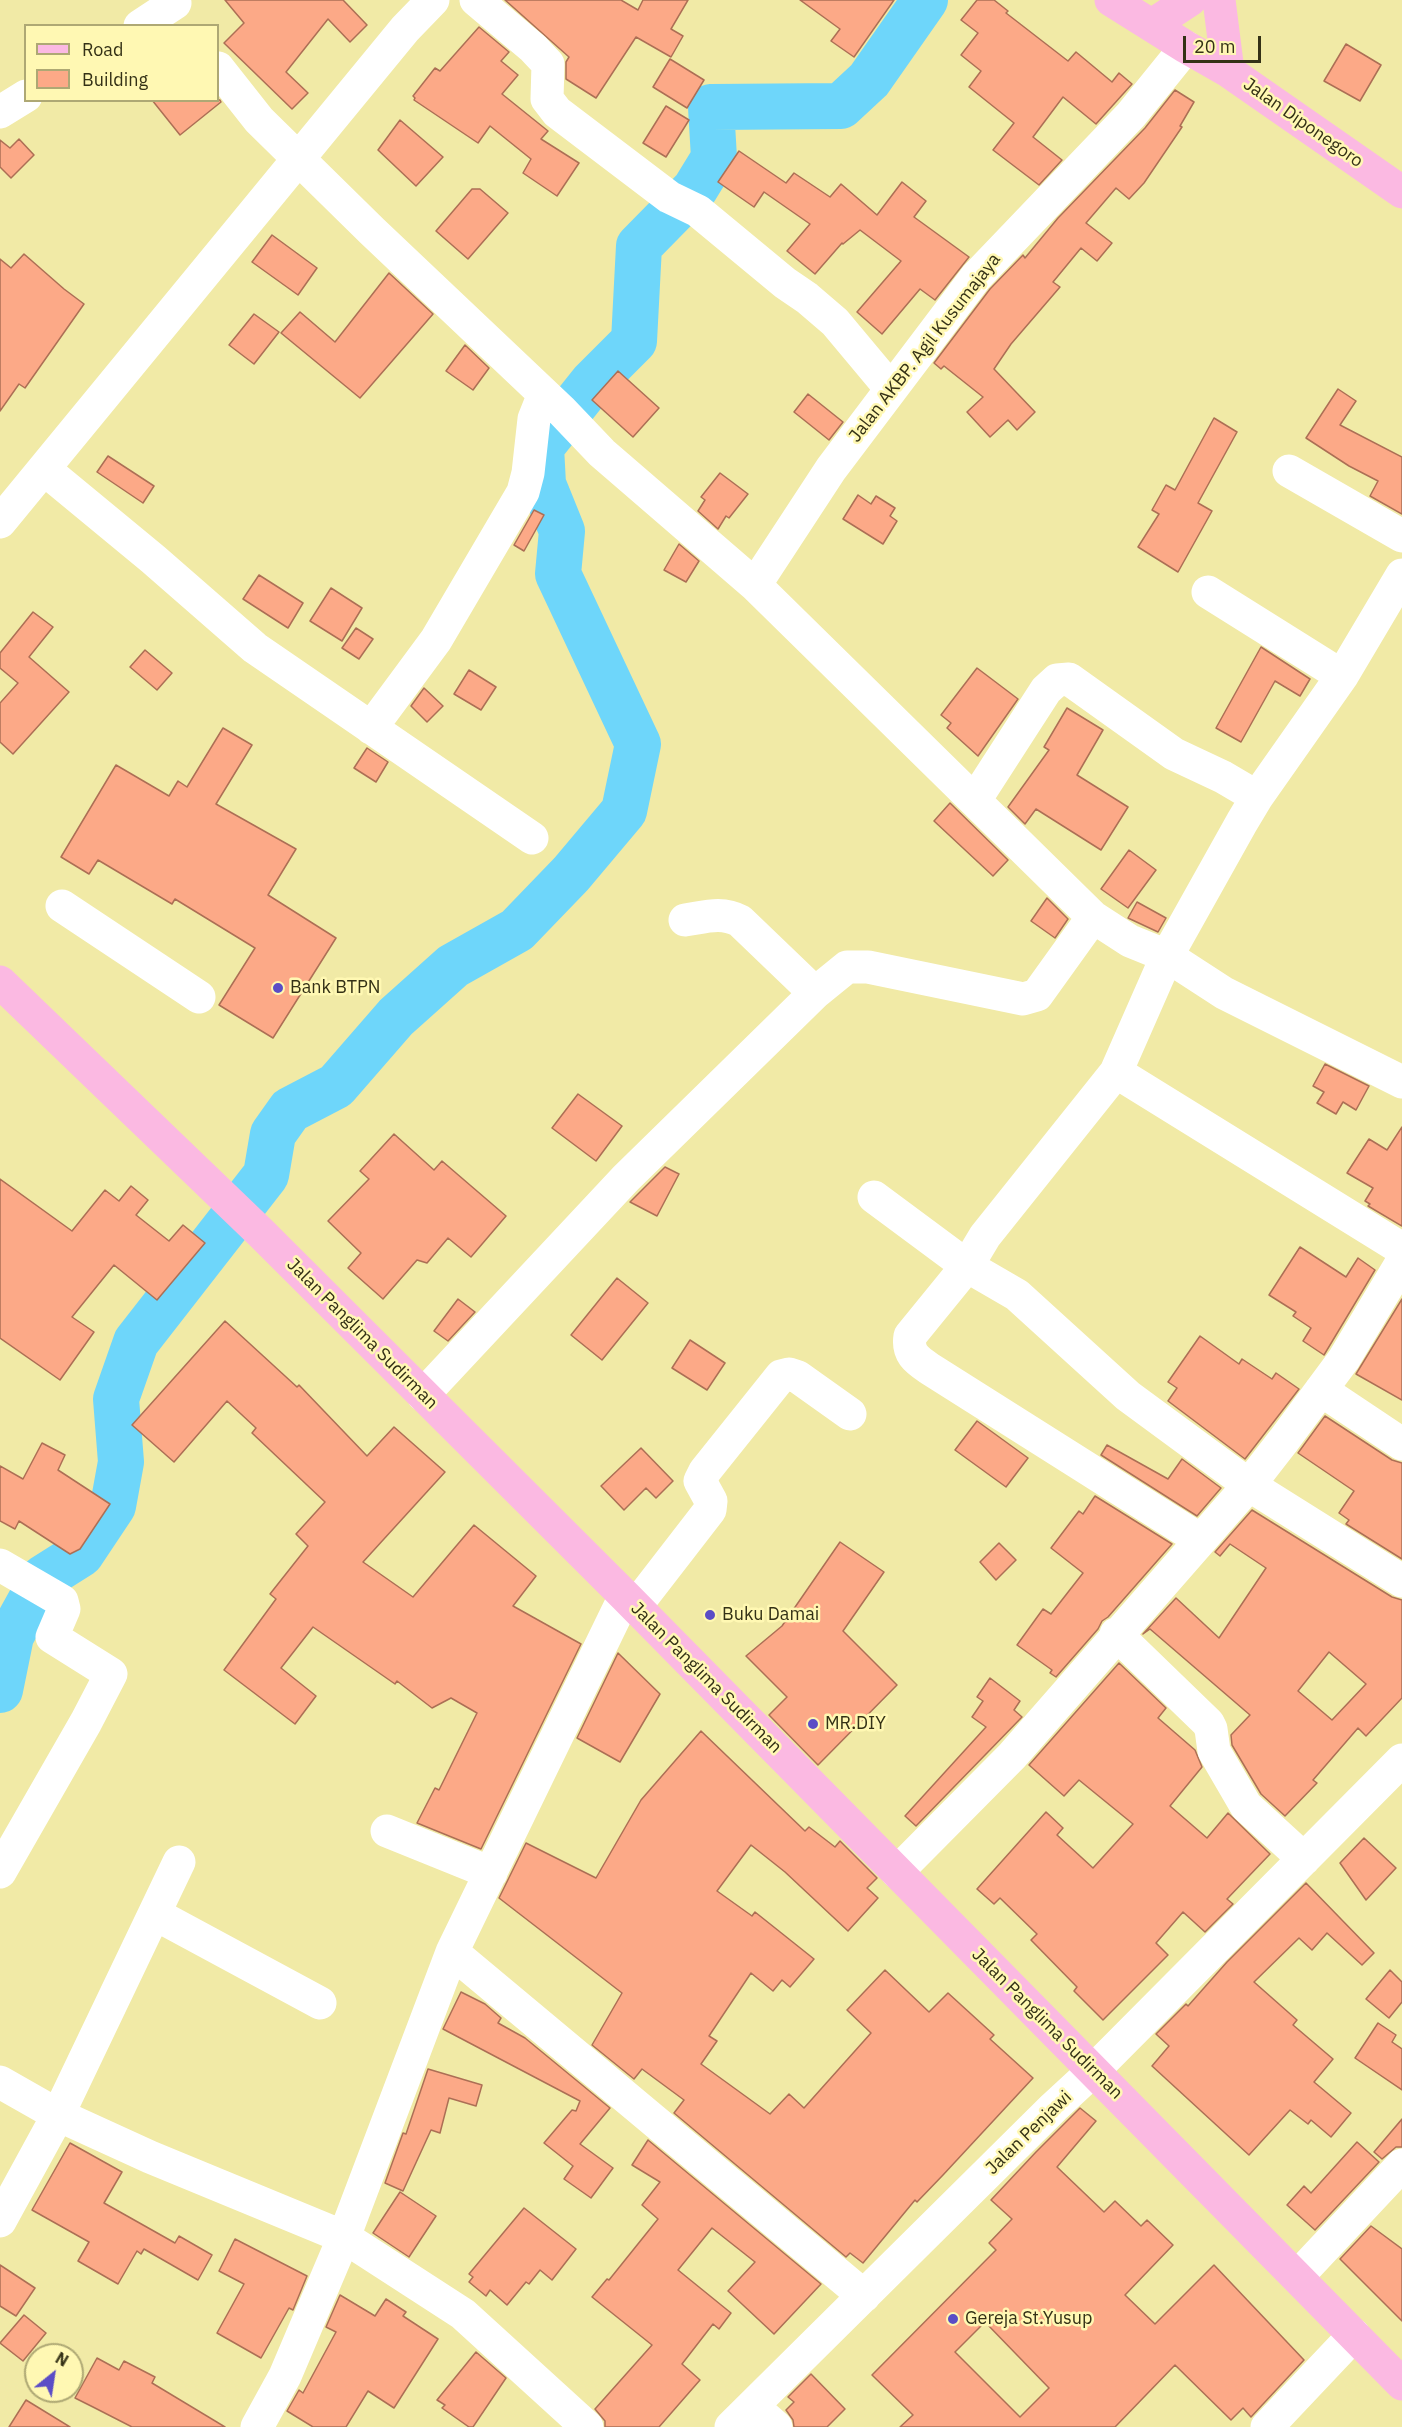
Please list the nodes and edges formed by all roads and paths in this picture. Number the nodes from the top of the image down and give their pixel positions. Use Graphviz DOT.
graph roads {
  1 [pos="433,0"];
  2 [pos="476,0"];
  3 [pos="1111,0"];
  4 [pos="1190,0"];
  5 [pos="1219,0"];
  6 [pos="178,10"];
  7 [pos="145,24"];
  8 [pos="1152,25"];
  9 [pos="1186,47"];
  10 [pos="219,69"];
  11 [pos="1228,71"];
  12 [pos="24,97"];
  13 [pos="0,112"];
  14 [pos="298,158"];
  15 [pos="1402,192"];
  16 [pos="891,389"];
  17 [pos="553,402"];
  18 [pos="44,469"];
  19 [pos="1289,471"];
  20 [pos="0,522"];
  21 [pos="1402,536"];
  22 [pos="1402,575"];
  23 [pos="755,585"];
  24 [pos="1209,592"];
  25 [pos="1342,676"];
  26 [pos="371,728"];
  27 [pos="1257,797"];
  28 [pos="975,800"];
  29 [pos="532,838"];
  30 [pos="62,906"];
  31 [pos="1093,917"];
  32 [pos="685,920"];
  33 [pos="1167,956"];
  34 [pos="0,982"];
  35 [pos="815,993"];
  36 [pos="199,997"];
  37 [pos="1116,1072"];
  38 [pos="1402,1082"];
  39 [pos="874,1197"];
  40 [pos="1402,1249"];
  41 [pos="1402,1262"];
  42 [pos="967,1266"];
  43 [pos="1321,1390"];
  44 [pos="423,1395"];
  45 [pos="850,1414"];
  46 [pos="1402,1444"];
  47 [pos="1249,1485"];
  48 [pos="1199,1539"];
  49 [pos="5,1568"];
  50 [pos="1402,1581"];
  51 [pos="630,1601"];
  52 [pos="1116,1634"];
  53 [pos="1397,1773"];
  54 [pos="387,1831"];
  55 [pos="1304,1859"];
  56 [pos="179,1862"];
  57 [pos="0,1872"];
  58 [pos="897,1872"];
  59 [pos="491,1873"];
  60 [pos="154,1914"];
  61 [pos="452,1952"];
  62 [pos="320,2003"];
  63 [pos="1094,2071"];
  64 [pos="0,2082"];
  65 [pos="58,2115"];
  66 [pos="1402,2165"];
  67 [pos="0,2221"];
  68 [pos="344,2237"];
  69 [pos="1297,2277"];
  70 [pos="864,2296"];
  71 [pos="1354,2335"];
  72 [pos="1402,2384"];
  73 [pos="753,2420"];
  74 [pos="257,2427"];
  75 [pos="587,2427"];
  76 [pos="1267,2427"];
  1 -- 14 [label="street"];
  2 -- 16 [label="street"];
  3 -- 8 [label="main road, Jalan Diponegoro"];
  4 -- 8 [label="main road"];
  5 -- 11 [label="main road"];
  6 -- 7 [label="street"];
  8 -- 9 [label="main road, Jalan Diponegoro"];
  9 -- 11 [label="main road, Jalan Diponegoro"];
  9 -- 16 [label="street, Jalan AKBP. Agil Kusumajaya"];
  10 -- 14 [label="street"];
  11 -- 15 [label="main road, Jalan Diponegoro"];
  12 -- 13 [label="street"];
  14 -- 17 [label="street"];
  14 -- 18 [label="street"];
  16 -- 23 [label="street, Jalan AKBP. Agil Kusumajaya"];
  17 -- 23 [label="street"];
  17 -- 26 [label="street"];
  18 -- 20 [label="street"];
  18 -- 26 [label="street"];
  19 -- 21 [label="street"];
  22 -- 25 [label="street"];
  23 -- 28 [label="street"];
  24 -- 25 [label="street"];
  25 -- 27 [label="street"];
  26 -- 29 [label="street"];
  27 -- 28 [label="street"];
  27 -- 33 [label="street"];
  28 -- 31 [label="street"];
  30 -- 36 [label="street"];
  31 -- 33 [label="street"];
  31 -- 35 [label="street"];
  32 -- 35 [label="street"];
  33 -- 37 [label="street"];
  33 -- 38 [label="street"];
  34 -- 44 [label="main road, Jalan Panglima Sudirman"];
  35 -- 44 [label="street"];
  37 -- 40 [label="street"];
  37 -- 42 [label="street"];
  39 -- 42 [label="street"];
  41 -- 43 [label="street"];
  42 -- 47 [label="street"];
  42 -- 48 [label="street"];
  43 -- 46 [label="street"];
  43 -- 47 [label="street"];
  44 -- 51 [label="main road, Jalan Panglima Sudirman"];
  45 -- 51 [label="street"];
  47 -- 48 [label="street"];
  47 -- 50 [label="street"];
  48 -- 52 [label="street"];
  49 -- 57 [label="street"];
  51 -- 58 [label="main road, Jalan Panglima Sudirman"];
  51 -- 59 [label="street"];
  52 -- 55 [label="street"];
  52 -- 58 [label="street"];
  53 -- 55 [label="street, Jalan Penjawi"];
  54 -- 59 [label="street"];
  55 -- 63 [label="street, Jalan Penjawi"];
  56 -- 60 [label="street"];
  58 -- 63 [label="main road, Jalan Panglima Sudirman"];
  59 -- 61 [label="street"];
  60 -- 62 [label="street"];
  60 -- 65 [label="street"];
  61 -- 68 [label="street"];
  61 -- 70 [label="street"];
  63 -- 69 [label="main road, Jalan Panglima Sudirman"];
  63 -- 70 [label="street, Jalan Penjawi"];
  64 -- 65 [label="street"];
  65 -- 67 [label="street"];
  65 -- 68 [label="street"];
  66 -- 69 [label="street"];
  68 -- 74 [label="street"];
  68 -- 75 [label="street"];
  69 -- 71 [label="main road, Jalan Panglima Sudirman"];
  70 -- 73 [label="street, Jalan Penjawi"];
  71 -- 72 [label="main road, Jalan Panglima Sudirman"];
  71 -- 76 [label="street"];
}
